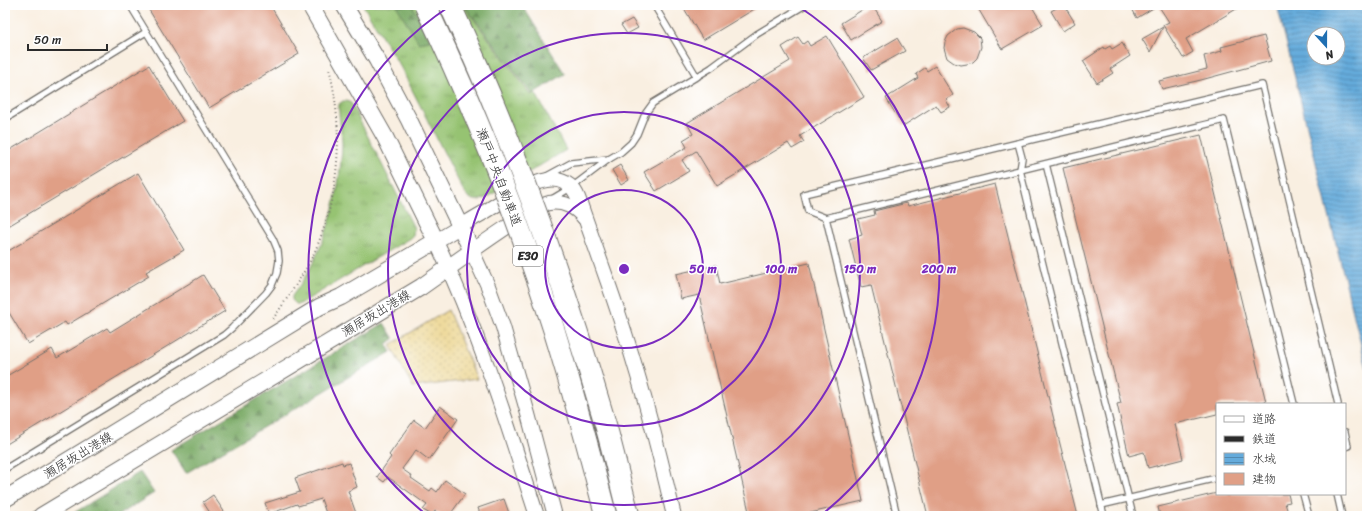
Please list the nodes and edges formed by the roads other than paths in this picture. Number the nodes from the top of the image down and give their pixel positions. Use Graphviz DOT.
graph roads {
  1 [pos="130,5"];
  2 [pos="310,5"];
  3 [pos="344,5"];
  4 [pos="425,5"];
  5 [pos="450,5"];
  6 [pos="654,5"];
  7 [pos="805,5"];
  8 [pos="146,32"];
  9 [pos="697,76"];
  10 [pos="5,119"];
  11 [pos="1018,143"];
  12 [pos="609,159"];
  13 [pos="1046,164"];
  14 [pos="1020,170"];
  15 [pos="572,187"];
  16 [pos="522,190"];
  17 [pos="539,207"];
  18 [pos="826,218"];
  19 [pos="587,223"];
  20 [pos="460,226"];
  21 [pos="436,241"];
  22 [pos="472,251"];
  23 [pos="448,268"];
  24 [pos="1294,403"];
  25 [pos="1338,403"];
  26 [pos="1346,437"];
  27 [pos="1346,447"];
  28 [pos="5,469"];
  29 [pos="1216,478"];
  30 [pos="1303,495"];
  31 [pos="1337,495"];
  32 [pos="5,499"];
  33 [pos="1129,499"];
  34 [pos="1101,505"];
  35 [pos="41,516"];
  36 [pos="537,516"];
  37 [pos="555,516"];
  38 [pos="606,516"];
  39 [pos="629,516"];
  40 [pos="674,516"];
  41 [pos="897,516"];
  42 [pos="1104,516"];
  43 [pos="1133,516"];
  44 [pos="1309,516"];
  45 [pos="1342,516"];
  1 -- 8 [label="lane"];
  2 -- 21 [label="main road"];
  3 -- 20 [label="main road"];
  4 -- 38 [label="highway, 瀬戸中央自動車道 / E30, bridge"];
  5 -- 39 [label="highway, 瀬戸中央自動車道 / E30, bridge"];
  6 -- 9 [label="lane"];
  7 -- 9 [label="lane"];
  8 -- 10 [label="lane"];
  8 -- 28 [label="lane"];
  9 -- 12 [label="lane"];
  11 -- 14 [label="lane"];
  11 -- 18 [label="lane"];
  11 -- 25 [label="lane"];
  12 -- 15 [label="lane"];
  12 -- 16 [label="lane"];
  13 -- 14 [label="lane"];
  13 -- 24 [label="lane"];
  13 -- 33 [label="lane"];
  14 -- 18 [label="lane"];
  14 -- 34 [label="lane"];
  15 -- 16 [label="street"];
  15 -- 17 [label="lane"];
  15 -- 19 [label="street"];
  16 -- 20 [label="street"];
  17 -- 19 [label="street"];
  17 -- 22 [label="street"];
  18 -- 41 [label="lane"];
  19 -- 40 [label="street"];
  20 -- 21 [label="street"];
  20 -- 22 [label="main road"];
  21 -- 23 [label="street"];
  21 -- 32 [label="main road, 瀬居坂出港線"];
  22 -- 23 [label="main road, 瀬居坂出港線"];
  22 -- 37 [label="street"];
  23 -- 35 [label="main road, 瀬居坂出港線"];
  23 -- 36 [label="street"];
  26 -- 27 [label="lane"];
  29 -- 33 [label="lane"];
  30 -- 44 [label="lane"];
  31 -- 45 [label="lane"];
  33 -- 34 [label="lane"];
  33 -- 43 [label="lane"];
  34 -- 42 [label="lane"];
}
